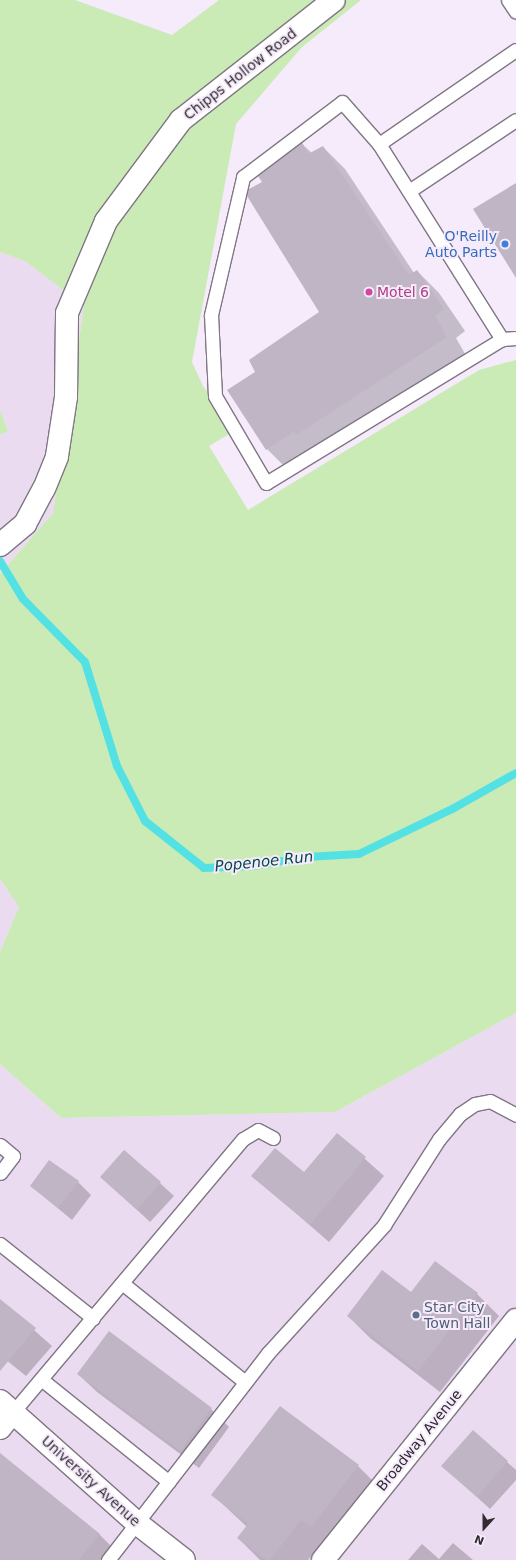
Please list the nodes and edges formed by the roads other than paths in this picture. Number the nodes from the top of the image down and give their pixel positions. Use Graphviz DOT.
graph roads {
  1 [pos="334,0"];
  2 [pos="508,0"];
  3 [pos="516,12"];
  4 [pos="516,50"];
  5 [pos="516,120"];
  6 [pos="379,144"];
  7 [pos="409,192"];
  8 [pos="516,338"];
  9 [pos="502,339"];
  10 [pos="0,545"];
  11 [pos="516,1115"];
  12 [pos="273,1138"];
  13 [pos="0,1145"];
  14 [pos="0,1173"];
  15 [pos="0,1244"];
  16 [pos="122,1283"];
  17 [pos="93,1318"];
  18 [pos="516,1320"];
  19 [pos="41,1379"];
  20 [pos="244,1381"];
  21 [pos="7,1406"];
  22 [pos="0,1428"];
  23 [pos="169,1482"];
  24 [pos="138,1524"];
  25 [pos="108,1560"];
  26 [pos="184,1560"];
  27 [pos="323,1560"];
  1 -- 10 [label="street, Chipps Hollow Road"];
  2 -- 3 [label="lane"];
  4 -- 6 [label="lane"];
  5 -- 7 [label="lane"];
  6 -- 7 [label="lane"];
  6 -- 9 [label="lane"];
  7 -- 9 [label="lane"];
  8 -- 9 [label="lane"];
  11 -- 20 [label="lane"];
  12 -- 16 [label="lane"];
  13 -- 14 [label="lane"];
  15 -- 17 [label="lane"];
  16 -- 17 [label="lane"];
  16 -- 20 [label="lane"];
  17 -- 19 [label="lane"];
  18 -- 27 [label="street, Broadway Avenue"];
  19 -- 21 [label="lane"];
  19 -- 23 [label="lane"];
  20 -- 23 [label="lane"];
  21 -- 22 [label="street"];
  21 -- 24 [label="street, University Avenue"];
  23 -- 24 [label="lane"];
  24 -- 25 [label="lane"];
  24 -- 26 [label="street, University Avenue"];
}
